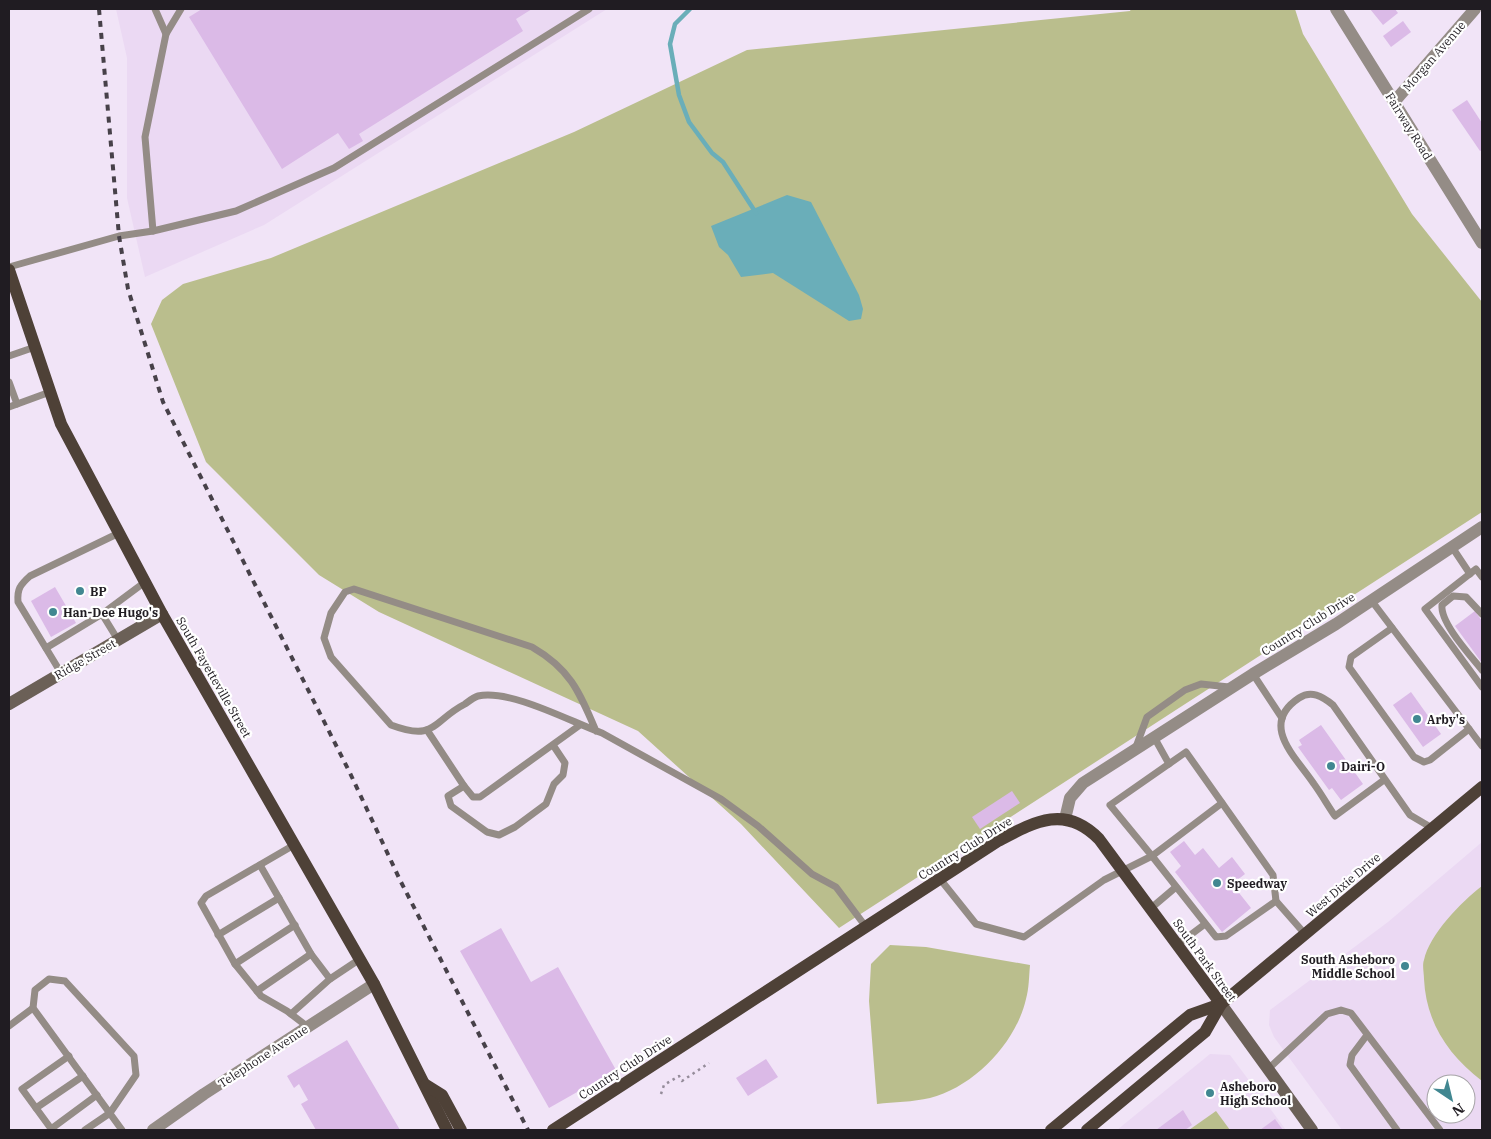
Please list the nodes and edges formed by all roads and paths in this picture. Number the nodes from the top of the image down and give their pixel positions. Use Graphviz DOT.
graph roads {
  1 [pos="155,9"];
  2 [pos="182,9"];
  3 [pos="589,9"];
  4 [pos="1336,9"];
  5 [pos="1475,9"];
  6 [pos="166,34"];
  7 [pos="1394,102"];
  8 [pos="153,231"];
  9 [pos="1482,243"];
  10 [pos="9,268"];
  11 [pos="35,348"];
  12 [pos="9,356"];
  13 [pos="9,382"];
  14 [pos="50,392"];
  15 [pos="17,404"];
  16 [pos="9,407"];
  17 [pos="1482,527"];
  18 [pos="119,533"];
  19 [pos="1452,546"];
  20 [pos="1470,574"];
  21 [pos="1482,577"];
  22 [pos="145,582"];
  23 [pos="1371,600"];
  24 [pos="102,614"];
  25 [pos="162,614"];
  26 [pos="1482,614"];
  27 [pos="1392,628"];
  28 [pos="118,640"];
  29 [pos="46,648"];
  30 [pos="1482,670"];
  31 [pos="61,673"];
  32 [pos="1253,674"];
  33 [pos="1232,687"];
  34 [pos="1482,687"];
  35 [pos="9,704"];
  36 [pos="1282,718"];
  37 [pos="580,725"];
  38 [pos="1469,728"];
  39 [pos="427,730"];
  40 [pos="596,731"];
  41 [pos="1154,737"];
  42 [pos="553,745"];
  43 [pos="1482,746"];
  44 [pos="1134,750"];
  45 [pos="1169,764"];
  46 [pos="1384,780"];
  47 [pos="464,786"];
  48 [pos="1482,787"];
  49 [pos="1222,803"];
  50 [pos="1065,819"];
  51 [pos="1432,828"];
  52 [pos="294,844"];
  53 [pos="1152,856"];
  54 [pos="260,865"];
  55 [pos="1123,872"];
  56 [pos="940,879"];
  57 [pos="1176,887"];
  58 [pos="279,898"];
  59 [pos="1276,901"];
  60 [pos="1150,909"];
  61 [pos="1205,924"];
  62 [pos="295,925"];
  63 [pos="866,927"];
  64 [pos="1304,934"];
  65 [pos="218,935"];
  66 [pos="1177,944"];
  67 [pos="312,954"];
  68 [pos="360,959"];
  69 [pos="235,964"];
  70 [pos="330,980"];
  71 [pos="374,984"];
  72 [pos="257,991"];
  73 [pos="1221,1004"];
  74 [pos="34,1008"];
  75 [pos="291,1014"];
  76 [pos="9,1026"];
  77 [pos="308,1027"];
  78 [pos="1368,1035"];
  79 [pos="69,1056"];
  80 [pos="709,1063"];
  81 [pos="1267,1070"];
  82 [pos="83,1076"];
  83 [pos="426,1085"];
  84 [pos="661,1094"];
  85 [pos="97,1095"];
  86 [pos="36,1108"];
  87 [pos="110,1112"];
  88 [pos="51,1129"];
  89 [pos="85,1130"];
  90 [pos="122,1130"];
  91 [pos="153,1130"];
  92 [pos="447,1130"];
  93 [pos="461,1130"];
  94 [pos="553,1130"];
  95 [pos="1051,1130"];
  96 [pos="1086,1130"];
  97 [pos="1312,1130"];
  98 [pos="1397,1130"];
  99 [pos="1440,1130"];
  1 -- 6 [label="lane"];
  2 -- 6 [label="lane"];
  3 -- 8 [label="lane"];
  4 -- 7 [label="street, Fairway Road"];
  5 -- 7 [label="street, Morgan Avenue"];
  6 -- 8 [label="lane"];
  7 -- 9 [label="street, Fairway Road"];
  8 -- 10 [label="lane"];
  10 -- 11 [label="main road, South Fayetteville Street"];
  11 -- 12 [label="lane"];
  11 -- 14 [label="main road, South Fayetteville Street"];
  13 -- 15 [label="lane"];
  14 -- 15 [label="lane"];
  14 -- 18 [label="main road, South Fayetteville Street"];
  15 -- 16 [label="lane"];
  17 -- 19 [label="street, Country Club Drive"];
  18 -- 22 [label="main road, South Fayetteville Street"];
  18 -- 29 [label="lane"];
  19 -- 20 [label="lane"];
  19 -- 23 [label="street, Country Club Drive"];
  20 -- 21 [label="lane"];
  20 -- 34 [label="lane"];
  22 -- 24 [label="lane"];
  22 -- 25 [label="main road, South Fayetteville Street"];
  23 -- 27 [label="lane"];
  23 -- 32 [label="street, Country Club Drive"];
  24 -- 28 [label="lane"];
  24 -- 29 [label="lane"];
  25 -- 28 [label="street, Ridge Street"];
  25 -- 52 [label="main road, South Fayetteville Street"];
  26 -- 30 [label="lane"];
  27 -- 38 [label="lane"];
  27 -- 38 [label="lane"];
  28 -- 31 [label="street, Ridge Street"];
  29 -- 31 [label="lane"];
  31 -- 35 [label="street, Ridge Street"];
  32 -- 33 [label="street, Country Club Drive"];
  32 -- 36 [label="lane"];
  33 -- 41 [label="street, Country Club Drive"];
  33 -- 44 [label="lane"];
  36 -- 46 [label="lane"];
  36 -- 46 [label="lane"];
  37 -- 39 [label="lane"];
  37 -- 40 [label="lane"];
  37 -- 42 [label="lane"];
  38 -- 43 [label="lane"];
  39 -- 40 [label="lane"];
  39 -- 47 [label="lane"];
  40 -- 63 [label="lane"];
  41 -- 44 [label="street, Country Club Drive"];
  41 -- 45 [label="lane"];
  42 -- 47 [label="lane"];
  42 -- 47 [label="lane"];
  44 -- 50 [label="street, Country Club Drive"];
  45 -- 49 [label="lane"];
  45 -- 53 [label="lane"];
  46 -- 51 [label="lane"];
  48 -- 51 [label="main road, West Dixie Drive"];
  49 -- 53 [label="lane"];
  49 -- 59 [label="lane"];
  50 -- 55 [label="main road, South Park Street"];
  50 -- 56 [label="main road, Country Club Drive"];
  51 -- 64 [label="main road, West Dixie Drive"];
  52 -- 54 [label="lane"];
  52 -- 68 [label="main road, South Fayetteville Street"];
  53 -- 55 [label="lane"];
  53 -- 57 [label="lane"];
  54 -- 58 [label="lane"];
  54 -- 65 [label="lane"];
  55 -- 56 [label="lane"];
  55 -- 60 [label="main road, South Park Street"];
  56 -- 63 [label="main road, Country Club Drive"];
  57 -- 60 [label="lane"];
  57 -- 61 [label="lane"];
  58 -- 62 [label="lane"];
  58 -- 65 [label="lane"];
  59 -- 61 [label="lane"];
  59 -- 64 [label="lane"];
  60 -- 66 [label="main road, South Park Street"];
  61 -- 66 [label="lane"];
  62 -- 67 [label="lane"];
  62 -- 69 [label="lane"];
  63 -- 94 [label="main road, Country Club Drive"];
  64 -- 73 [label="main road, West Dixie Drive"];
  65 -- 69 [label="lane"];
  66 -- 73 [label="main road, South Park Street"];
  67 -- 70 [label="lane"];
  67 -- 72 [label="lane"];
  68 -- 70 [label="lane"];
  68 -- 71 [label="main road, South Fayetteville Street"];
  69 -- 72 [label="lane"];
  70 -- 75 [label="lane"];
  71 -- 77 [label="street, Telephone Avenue"];
  71 -- 83 [label="main road, South Fayetteville Street"];
  72 -- 75 [label="lane"];
  73 -- 81 [label="street, South Park Street"];
  73 -- 95 [label="main road, West Dixie Drive"];
  73 -- 96 [label="main road, West Dixie Drive"];
  74 -- 76 [label="lane"];
  74 -- 79 [label="lane"];
  74 -- 87 [label="lane"];
  75 -- 77 [label="lane"];
  77 -- 91 [label="street, Telephone Avenue"];
  78 -- 81 [label="lane"];
  78 -- 98 [label="lane"];
  78 -- 99 [label="lane"];
  79 -- 82 [label="lane"];
  79 -- 86 [label="lane"];
  80 -- 84 [label="path"];
  81 -- 97 [label="street, South Park Street"];
  82 -- 85 [label="lane"];
  82 -- 86 [label="lane"];
  83 -- 92 [label="main road, South Fayetteville Street"];
  83 -- 93 [label="main road, South Fayetteville Street"];
  85 -- 87 [label="lane"];
  85 -- 88 [label="lane"];
  86 -- 88 [label="lane"];
  87 -- 89 [label="lane"];
  87 -- 90 [label="lane"];
}
